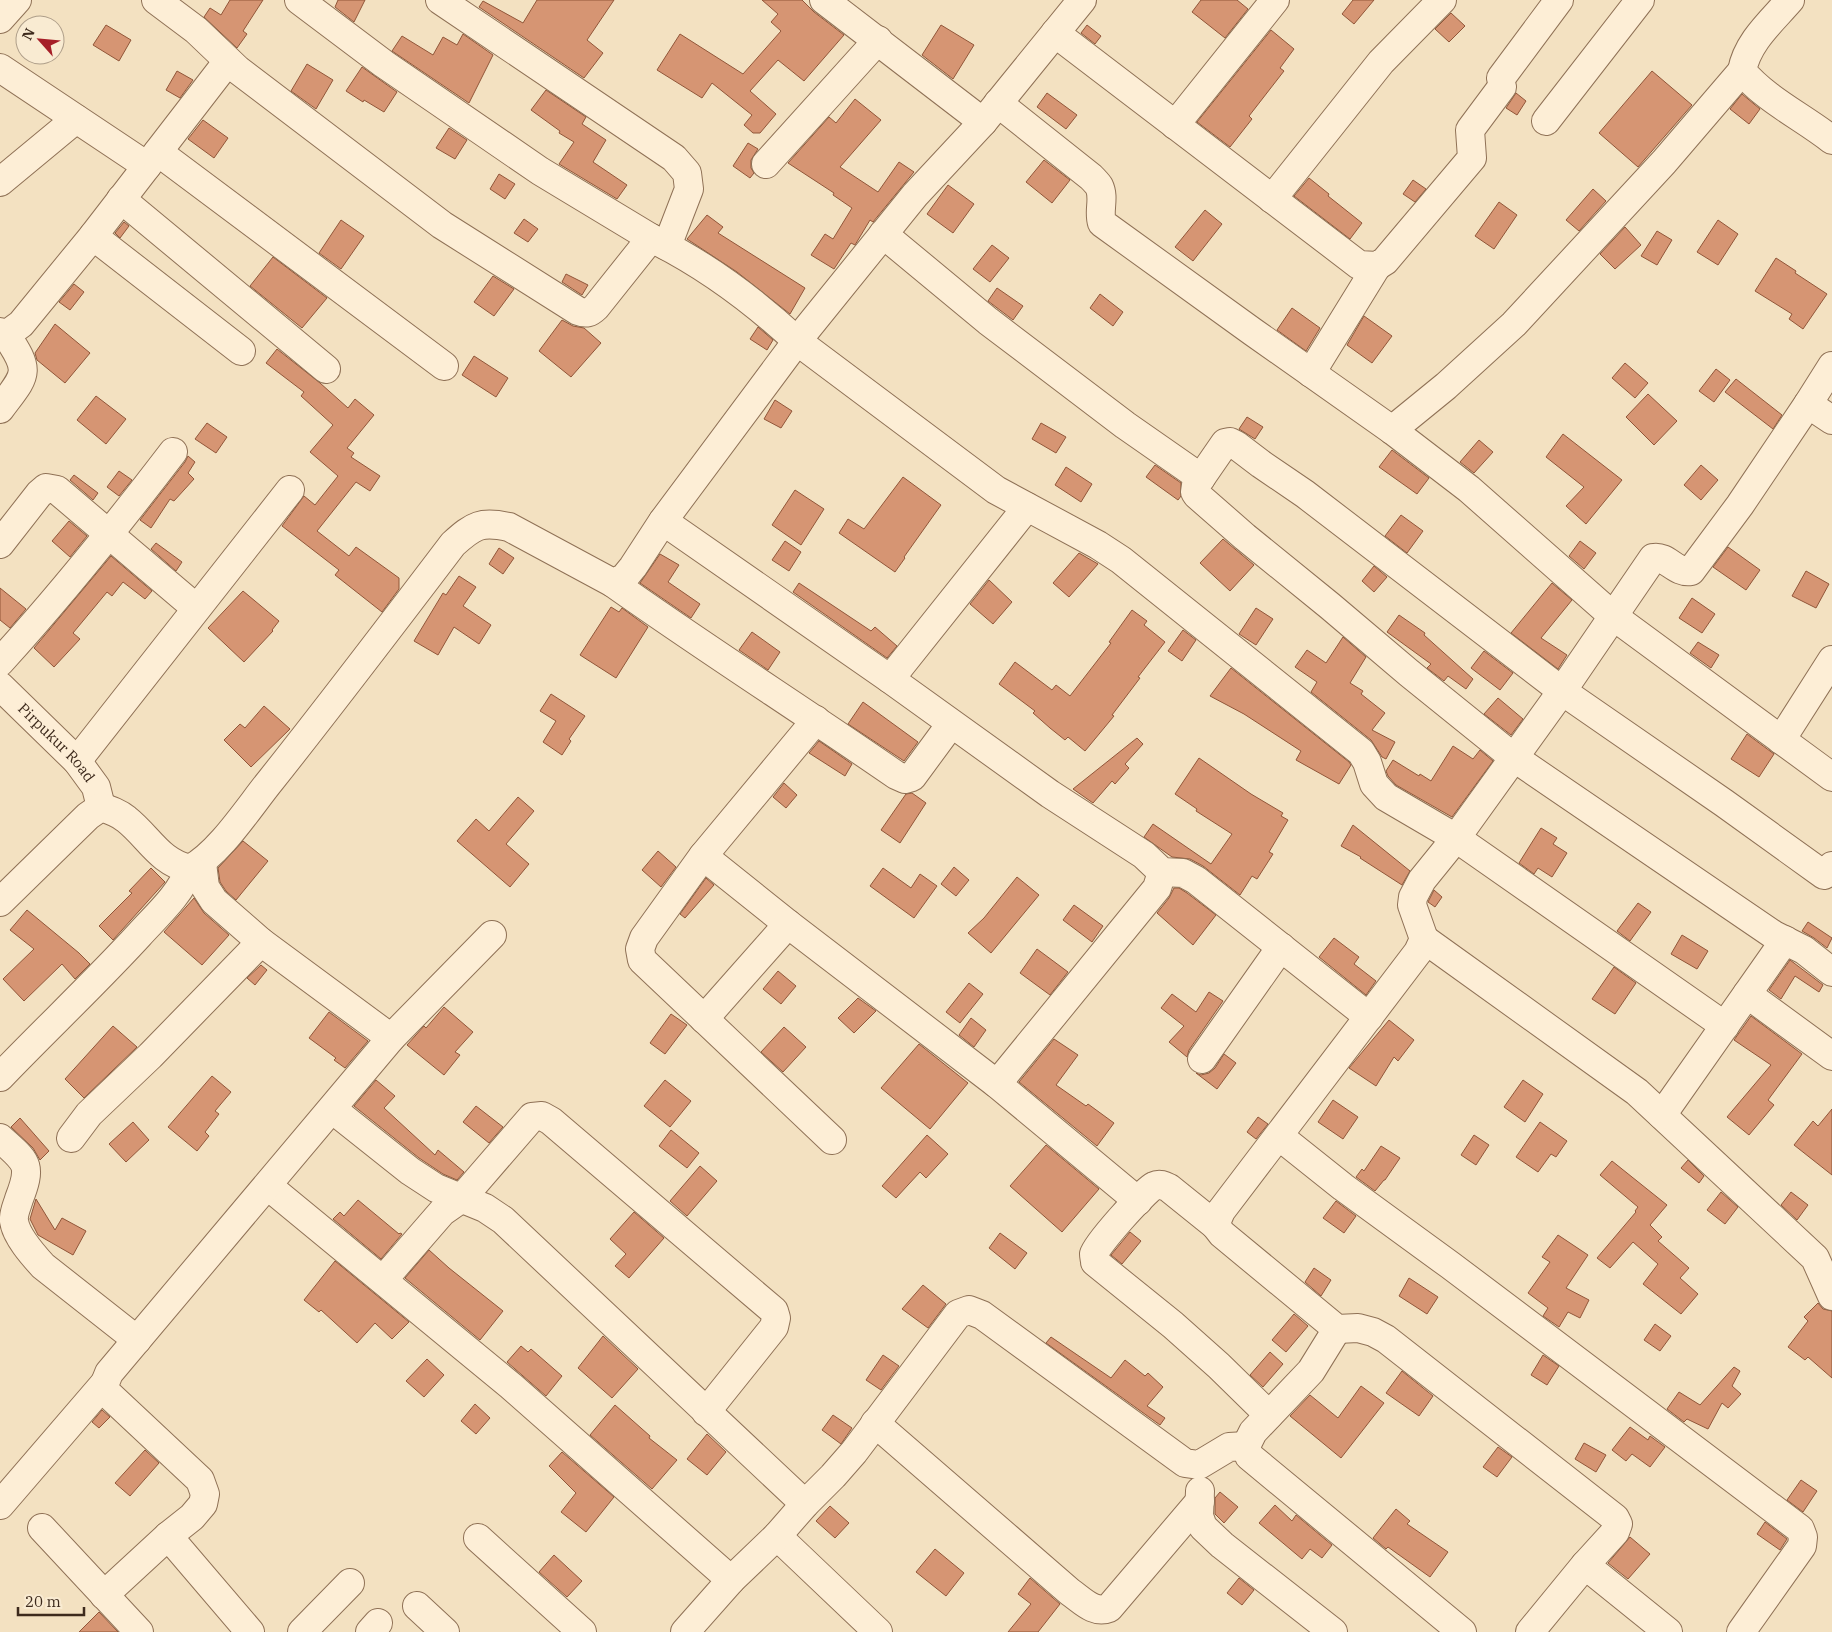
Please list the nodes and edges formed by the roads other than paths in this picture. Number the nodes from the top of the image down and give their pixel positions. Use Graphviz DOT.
graph roads {
  1 [pos="156,0"];
  2 [pos="299,0"];
  3 [pos="440,0"];
  4 [pos="824,0"];
  5 [pos="1082,0"];
  6 [pos="1275,0"];
  7 [pos="1442,0"];
  8 [pos="1559,0"];
  9 [pos="1640,0"];
  10 [pos="1790,0"];
  11 [pos="1055,33"];
  12 [pos="878,40"];
  13 [pos="228,61"];
  14 [pos="0,68"];
  15 [pos="1742,71"];
  16 [pos="990,112"];
  17 [pos="76,119"];
  18 [pos="1546,121"];
  19 [pos="1175,125"];
  20 [pos="1832,140"];
  21 [pos="152,159"];
  22 [pos="766,164"];
  23 [pos="0,182"];
  24 [pos="121,199"];
  25 [pos="1272,199"];
  26 [pos="883,234"];
  27 [pos="92,236"];
  28 [pos="659,242"];
  29 [pos="1377,266"];
  30 [pos="3,333"];
  31 [pos="798,341"];
  32 [pos="241,351"];
  33 [pos="444,366"];
  34 [pos="1832,366"];
  35 [pos="326,369"];
  36 [pos="1311,373"];
  37 [pos="1808,404"];
  38 [pos="0,409"];
  39 [pos="1832,420"];
  40 [pos="1392,430"];
  41 [pos="173,452"];
  42 [pos="1201,478"];
  43 [pos="290,490"];
  44 [pos="1027,507"];
  45 [pos="663,521"];
  46 [pos="109,534"];
  47 [pos="0,544"];
  48 [pos="613,583"];
  49 [pos="196,608"];
  50 [pos="1613,616"];
  51 [pos="1832,660"];
  52 [pos="0,662"];
  53 [pos="890,679"];
  54 [pos="0,686"];
  55 [pos="1562,692"];
  56 [pos="816,720"];
  57 [pos="951,724"];
  58 [pos="1781,740"];
  59 [pos="1513,757"];
  60 [pos="77,761"];
  61 [pos="1832,777"];
  62 [pos="101,807"];
  63 [pos="1456,838"];
  64 [pos="703,856"];
  65 [pos="196,866"];
  66 [pos="1832,866"];
  67 [pos="1162,872"];
  68 [pos="0,902"];
  69 [pos="788,924"];
  70 [pos="492,935"];
  71 [pos="1424,939"];
  72 [pos="1785,940"];
  73 [pos="261,942"];
  74 [pos="1281,947"];
  75 [pos="1832,972"];
  76 [pos="1747,994"];
  77 [pos="1369,1017"];
  78 [pos="704,1019"];
  79 [pos="1725,1026"];
  80 [pos="390,1038"];
  81 [pos="1832,1056"];
  82 [pos="1202,1059"];
  83 [pos="0,1077"];
  84 [pos="997,1084"];
  85 [pos="332,1109"];
  86 [pos="1662,1115"];
  87 [pos="1279,1136"];
  88 [pos="0,1138"];
  89 [pos="71,1138"];
  90 [pos="832,1140"];
  91 [pos="268,1186"];
  92 [pos="462,1198"];
  93 [pos="1138,1200"];
  94 [pos="1215,1225"];
  95 [pos="383,1280"];
  96 [pos="1832,1296"];
  97 [pos="1337,1329"];
  98 [pos="137,1340"];
  99 [pos="105,1382"];
  100 [pos="706,1412"];
  101 [pos="1269,1415"];
  102 [pos="875,1423"];
  103 [pos="1246,1446"];
  104 [pos="1199,1465"];
  105 [pos="1200,1500"];
  106 [pos="805,1504"];
  107 [pos="0,1506"];
  108 [pos="42,1528"];
  109 [pos="168,1536"];
  110 [pos="777,1536"];
  111 [pos="478,1538"];
  112 [pos="1585,1565"];
  113 [pos="730,1580"];
  114 [pos="350,1583"];
  115 [pos="104,1595"];
  116 [pos="416,1606"];
  117 [pos="1099,1621"];
  118 [pos="139,1632"];
  119 [pos="250,1632"];
  120 [pos="302,1632"];
  121 [pos="445,1632"];
  122 [pos="582,1632"];
  123 [pos="684,1632"];
  124 [pos="878,1632"];
  125 [pos="1333,1632"];
  126 [pos="1462,1632"];
  127 [pos="1530,1632"];
  128 [pos="1668,1632"];
  129 [pos="1740,1632"];
  1 -- 13 [label="street"];
  2 -- 28 [label="street"];
  3 -- 28 [label="street"];
  4 -- 12 [label="street"];
  5 -- 11 [label="street"];
  6 -- 19 [label="street"];
  7 -- 25 [label="street"];
  8 -- 29 [label="street"];
  9 -- 18 [label="street"];
  10 -- 15 [label="street"];
  11 -- 16 [label="street"];
  11 -- 19 [label="street"];
  12 -- 16 [label="street"];
  12 -- 22 [label="street"];
  13 -- 21 [label="street"];
  13 -- 28 [label="street"];
  14 -- 17 [label="street"];
  15 -- 20 [label="street"];
  15 -- 40 [label="street"];
  16 -- 26 [label="street"];
  16 -- 36 [label="street"];
  17 -- 21 [label="street"];
  17 -- 23 [label="street"];
  19 -- 25 [label="street"];
  21 -- 24 [label="street"];
  21 -- 33 [label="street"];
  24 -- 27 [label="street"];
  24 -- 35 [label="street"];
  25 -- 29 [label="street"];
  26 -- 31 [label="street"];
  26 -- 42 [label="street"];
  27 -- 30 [label="street"];
  27 -- 32 [label="street"];
  28 -- 31 [label="street"];
  29 -- 36 [label="street"];
  30 -- 38 [label="street"];
  31 -- 44 [label="street"];
  31 -- 45 [label="street"];
  34 -- 37 [label="street"];
  36 -- 40 [label="street"];
  37 -- 39 [label="street"];
  37 -- 50 [label="street"];
  40 -- 50 [label="street"];
  41 -- 46 [label="street"];
  42 -- 55 [label="street"];
  42 -- 59 [label="street"];
  43 -- 49 [label="street"];
  44 -- 53 [label="street"];
  44 -- 63 [label="street"];
  45 -- 48 [label="street"];
  45 -- 53 [label="street"];
  46 -- 47 [label="street"];
  46 -- 49 [label="street"];
  46 -- 52 [label="street"];
  48 -- 56 [label="street"];
  48 -- 65 [label="street"];
  49 -- 60 [label="street"];
  50 -- 55 [label="street"];
  50 -- 58 [label="street"];
  51 -- 58 [label="street"];
  53 -- 57 [label="street"];
  54 -- 60 [label="street, Pirpukur Road"];
  55 -- 59 [label="street"];
  55 -- 66 [label="street"];
  56 -- 57 [label="street"];
  56 -- 64 [label="street"];
  57 -- 67 [label="street"];
  58 -- 61 [label="street"];
  59 -- 63 [label="street"];
  59 -- 72 [label="street"];
  60 -- 62 [label="street, Pirpukur Road"];
  62 -- 65 [label="street"];
  62 -- 68 [label="street"];
  63 -- 71 [label="street"];
  63 -- 79 [label="street"];
  64 -- 69 [label="street"];
  64 -- 78 [label="street"];
  65 -- 73 [label="street"];
  65 -- 83 [label="street"];
  67 -- 74 [label="street"];
  67 -- 84 [label="street"];
  69 -- 78 [label="street"];
  69 -- 84 [label="street"];
  70 -- 80 [label="street"];
  71 -- 77 [label="street"];
  71 -- 86 [label="street"];
  72 -- 75 [label="street"];
  72 -- 76 [label="street"];
  73 -- 80 [label="street"];
  73 -- 89 [label="street"];
  74 -- 77 [label="street"];
  74 -- 82 [label="street"];
  76 -- 79 [label="street"];
  76 -- 81 [label="street"];
  77 -- 87 [label="street"];
  78 -- 90 [label="street"];
  79 -- 86 [label="street"];
  80 -- 85 [label="street"];
  84 -- 93 [label="street"];
  85 -- 91 [label="street"];
  85 -- 92 [label="street"];
  86 -- 96 [label="street"];
  87 -- 94 [label="street"];
  87 -- 129 [label="street"];
  88 -- 98 [label="street"];
  91 -- 95 [label="street"];
  91 -- 98 [label="street"];
  92 -- 95 [label="street"];
  92 -- 100 [label="street"];
  92 -- 100 [label="street"];
  93 -- 94 [label="street"];
  93 -- 101 [label="street"];
  94 -- 97 [label="street"];
  95 -- 113 [label="street"];
  97 -- 101 [label="street"];
  97 -- 112 [label="street"];
  98 -- 99 [label="street"];
  99 -- 107 [label="street"];
  99 -- 109 [label="street"];
  100 -- 106 [label="street"];
  101 -- 103 [label="street"];
  102 -- 104 [label="street"];
  102 -- 106 [label="street"];
  102 -- 117 [label="street"];
  103 -- 104 [label="street"];
  103 -- 126 [label="street"];
  104 -- 105 [label="street"];
  105 -- 117 [label="street"];
  105 -- 125 [label="street"];
  106 -- 110 [label="street"];
  108 -- 115 [label="street"];
  109 -- 115 [label="street"];
  109 -- 119 [label="street"];
  110 -- 113 [label="street"];
  110 -- 124 [label="street"];
  111 -- 122 [label="street"];
  112 -- 127 [label="street"];
  112 -- 128 [label="street"];
  113 -- 123 [label="street"];
  114 -- 120 [label="street"];
  115 -- 118 [label="street"];
  116 -- 121 [label="street"];
}
